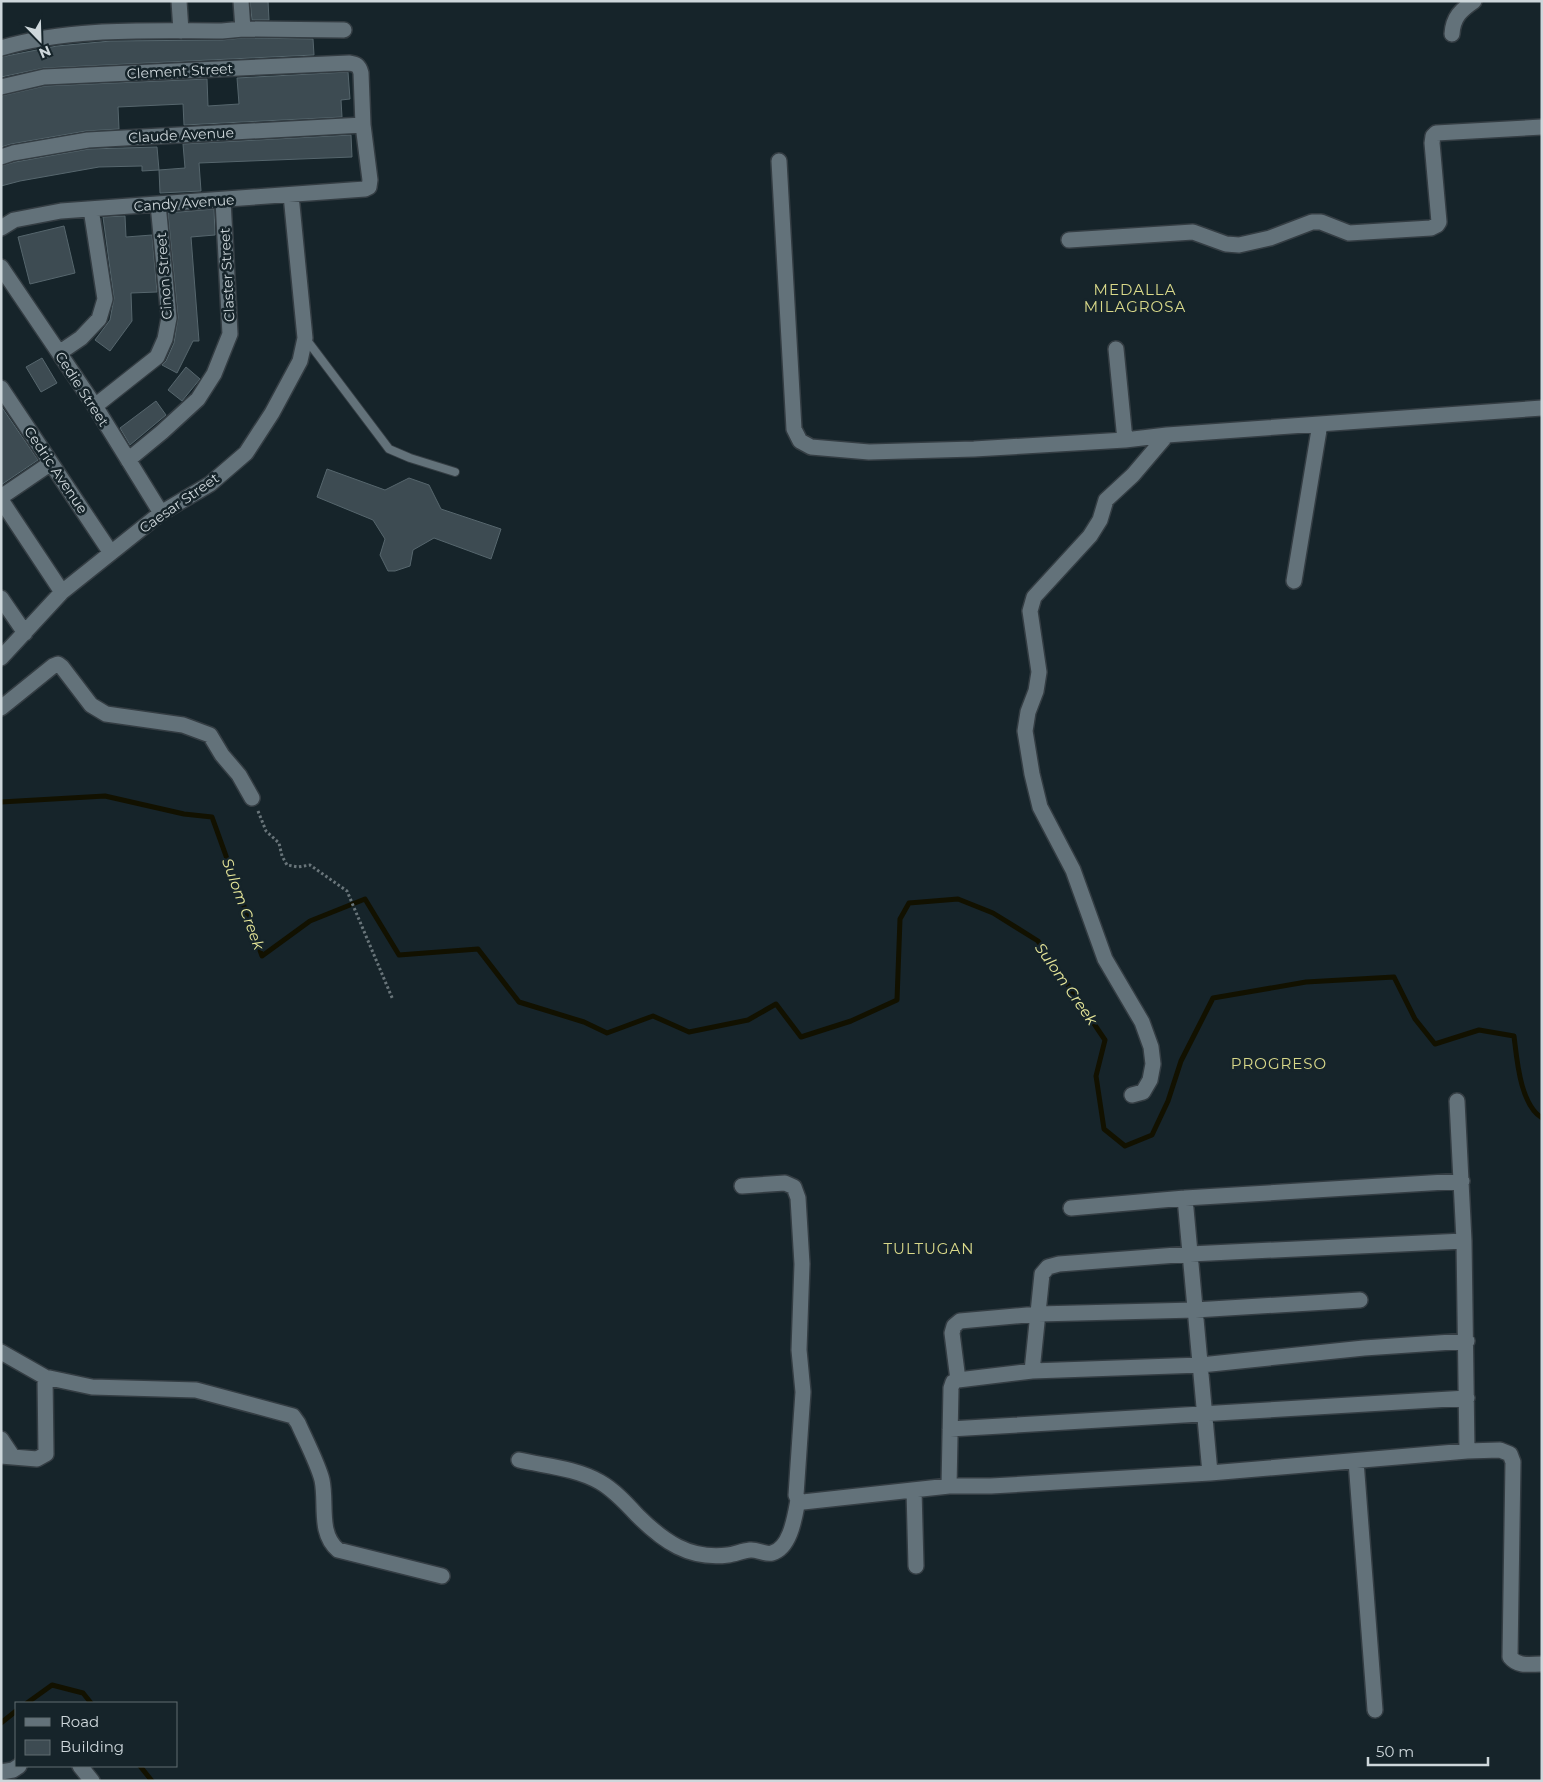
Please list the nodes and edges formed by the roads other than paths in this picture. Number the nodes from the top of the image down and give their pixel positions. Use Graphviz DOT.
graph roads {
  1 [pos="179,1"];
  2 [pos="241,1"];
  3 [pos="1474,1"];
  4 [pos="242,29"];
  5 [pos="344,30"];
  6 [pos="181,31"];
  7 [pos="1452,34"];
  8 [pos="1,48"];
  9 [pos="1,87"];
  10 [pos="363,125"];
  11 [pos="1542,127"];
  12 [pos="1,157"];
  13 [pos="779,161"];
  14 [pos="291,195"];
  15 [pos="223,200"];
  16 [pos="158,204"];
  17 [pos="91,209"];
  18 [pos="1,228"];
  19 [pos="1069,240"];
  20 [pos="1,267"];
  21 [pos="305,338"];
  22 [pos="1116,349"];
  23 [pos="59,353"];
  24 [pos="1,388"];
  25 [pos="94,406"];
  26 [pos="1542,408"];
  27 [pos="1320,424"];
  28 [pos="1167,435"];
  29 [pos="1125,440"];
  30 [pos="128,460"];
  31 [pos="51,463"];
  32 [pos="455,472"];
  33 [pos="1,498"];
  34 [pos="160,513"];
  35 [pos="111,553"];
  36 [pos="1294,581"];
  37 [pos="62,592"];
  38 [pos="1,598"];
  39 [pos="25,633"];
  40 [pos="1,658"];
  41 [pos="1,708"];
  42 [pos="252,798"];
  43 [pos="1132,1095"];
  44 [pos="1457,1101"];
  45 [pos="1462,1181"];
  46 [pos="742,1186"];
  47 [pos="1185,1198"];
  48 [pos="1071,1208"];
  49 [pos="1464,1241"];
  50 [pos="1190,1254"];
  51 [pos="1360,1300"];
  52 [pos="1195,1310"];
  53 [pos="1038,1314"];
  54 [pos="1467,1341"];
  55 [pos="1,1352"];
  56 [pos="1201,1365"];
  57 [pos="1032,1371"];
  58 [pos="45,1377"];
  59 [pos="958,1380"];
  60 [pos="1467,1398"];
  61 [pos="1204,1413"];
  62 [pos="950,1429"];
  63 [pos="1,1439"];
  64 [pos="1467,1450"];
  65 [pos="7,1456"];
  66 [pos="519,1460"];
  67 [pos="1356,1461"];
  68 [pos="1210,1473"];
  69 [pos="949,1486"];
  70 [pos="914,1490"];
  71 [pos="798,1500"];
  72 [pos="916,1566"];
  73 [pos="442,1576"];
  74 [pos="1542,1664"];
  75 [pos="1375,1710"];
  76 [pos="81,1767"];
  77 [pos="90,1780"];
  1 -- 6 [label="street"];
  2 -- 4 [label="street"];
  3 -- 7 [label="street"];
  4 -- 5 [label="street"];
  4 -- 6 [label="street"];
  6 -- 8 [label="street"];
  9 -- 10 [label="street, Clement Street"];
  10 -- 12 [label="street, Claude Avenue"];
  10 -- 14 [label="street, Candy Avenue"];
  11 -- 19 [label="street"];
  13 -- 29 [label="street"];
  14 -- 15 [label="street, Candy Avenue"];
  14 -- 21 [label="street, Caesar Street"];
  15 -- 16 [label="street, Candy Avenue"];
  15 -- 30 [label="street, Claster Street"];
  16 -- 17 [label="street, Candy Avenue"];
  16 -- 25 [label="street, Cinon Street"];
  17 -- 18 [label="street, Candy Avenue"];
  17 -- 23 [label="street"];
  20 -- 23 [label="street, Cedie Street"];
  21 -- 32 [label="lane"];
  21 -- 34 [label="street, Caesar Street"];
  22 -- 29 [label="street"];
  23 -- 25 [label="street, Cedie Street"];
  24 -- 31 [label="street, Cedric Avenue"];
  25 -- 30 [label="street, Cedie Street"];
  26 -- 27 [label="street"];
  27 -- 28 [label="street"];
  27 -- 36 [label="street"];
  28 -- 29 [label="street"];
  28 -- 43 [label="street"];
  30 -- 34 [label="street, Cedie Street"];
  31 -- 33 [label="street"];
  31 -- 35 [label="street, Cedric Avenue"];
  33 -- 37 [label="street"];
  34 -- 35 [label="street, Caesar Street"];
  35 -- 37 [label="street, Caesar Street"];
  37 -- 39 [label="street, Caesar Street"];
  38 -- 39 [label="street"];
  39 -- 40 [label="street, Caesar Street"];
  41 -- 42 [label="street"];
  44 -- 45 [label="street"];
  45 -- 47 [label="street"];
  45 -- 49 [label="street"];
  46 -- 71 [label="street"];
  47 -- 48 [label="street"];
  47 -- 50 [label="street"];
  49 -- 50 [label="street"];
  49 -- 54 [label="street"];
  50 -- 52 [label="street"];
  50 -- 53 [label="street"];
  51 -- 52 [label="street"];
  52 -- 53 [label="street"];
  52 -- 56 [label="street"];
  53 -- 57 [label="street"];
  53 -- 59 [label="street"];
  54 -- 56 [label="street"];
  54 -- 60 [label="street"];
  55 -- 58 [label="street"];
  56 -- 57 [label="street"];
  56 -- 61 [label="street"];
  57 -- 59 [label="street"];
  58 -- 65 [label="street"];
  58 -- 73 [label="street"];
  59 -- 62 [label="street"];
  60 -- 61 [label="street"];
  60 -- 64 [label="street"];
  61 -- 62 [label="street"];
  61 -- 68 [label="street"];
  62 -- 69 [label="street"];
  63 -- 65 [label="street"];
  64 -- 67 [label="street"];
  64 -- 74 [label="street"];
  66 -- 71 [label="street"];
  67 -- 68 [label="street"];
  67 -- 75 [label="street"];
  68 -- 69 [label="street"];
  69 -- 70 [label="street"];
  70 -- 71 [label="street"];
  70 -- 72 [label="street"];
  76 -- 77 [label="street"];
}
